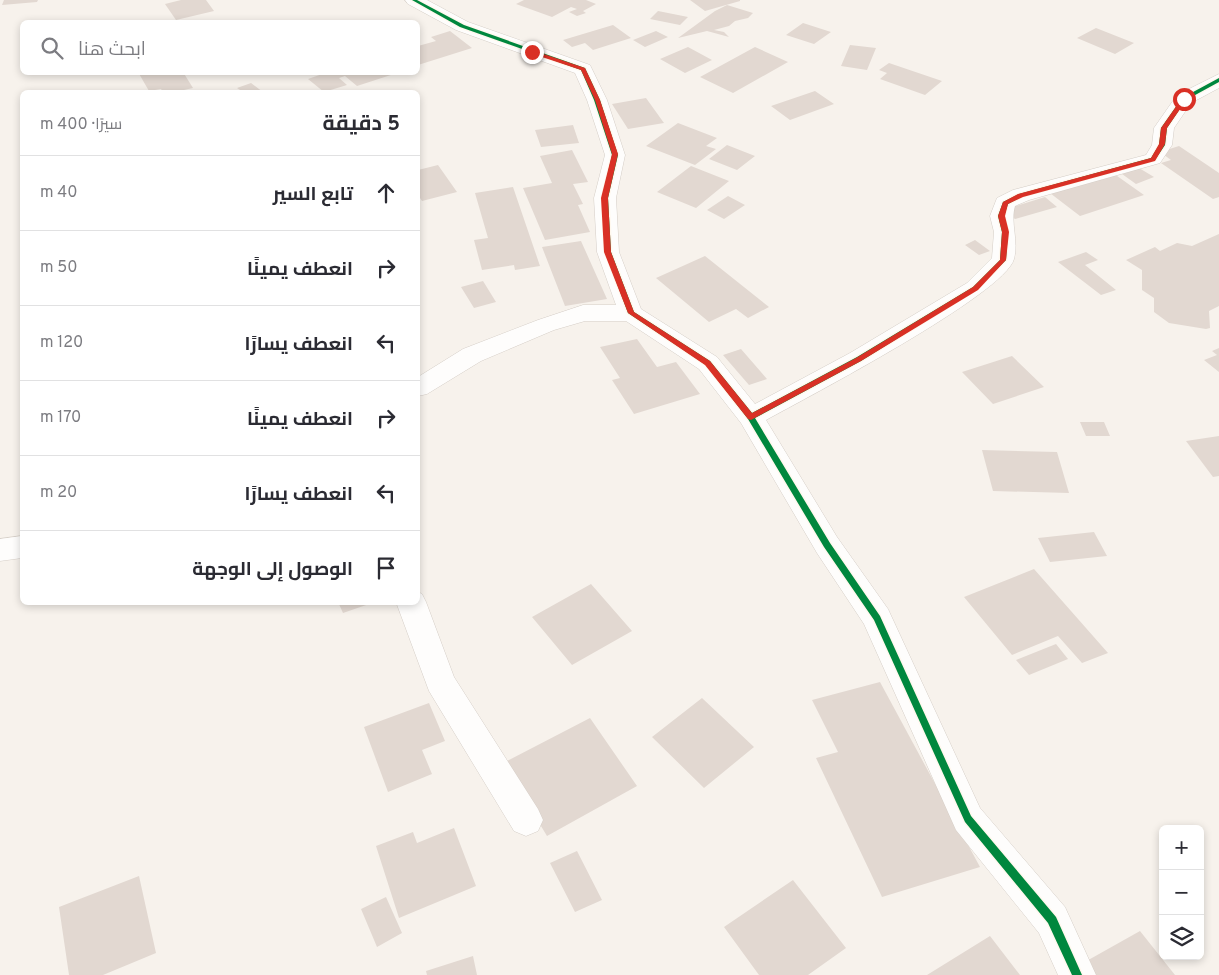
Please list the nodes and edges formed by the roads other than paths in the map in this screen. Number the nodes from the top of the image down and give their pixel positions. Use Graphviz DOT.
graph roads {
  1 [pos="414,0"];
  2 [pos="1219,80"];
  3 [pos="631,313"];
  4 [pos="420,387"];
  5 [pos="751,417"];
  6 [pos="20,547"];
  7 [pos="0,550"];
  8 [pos="412,605"];
  9 [pos="526,820"];
  10 [pos="1077,975"];
  1 -- 3 [label="street"];
  2 -- 5 [label="street"];
  3 -- 4 [label="street"];
  3 -- 5 [label="street"];
  5 -- 10 [label="street"];
  6 -- 7 [label="street"];
  8 -- 9 [label="street"];
}
